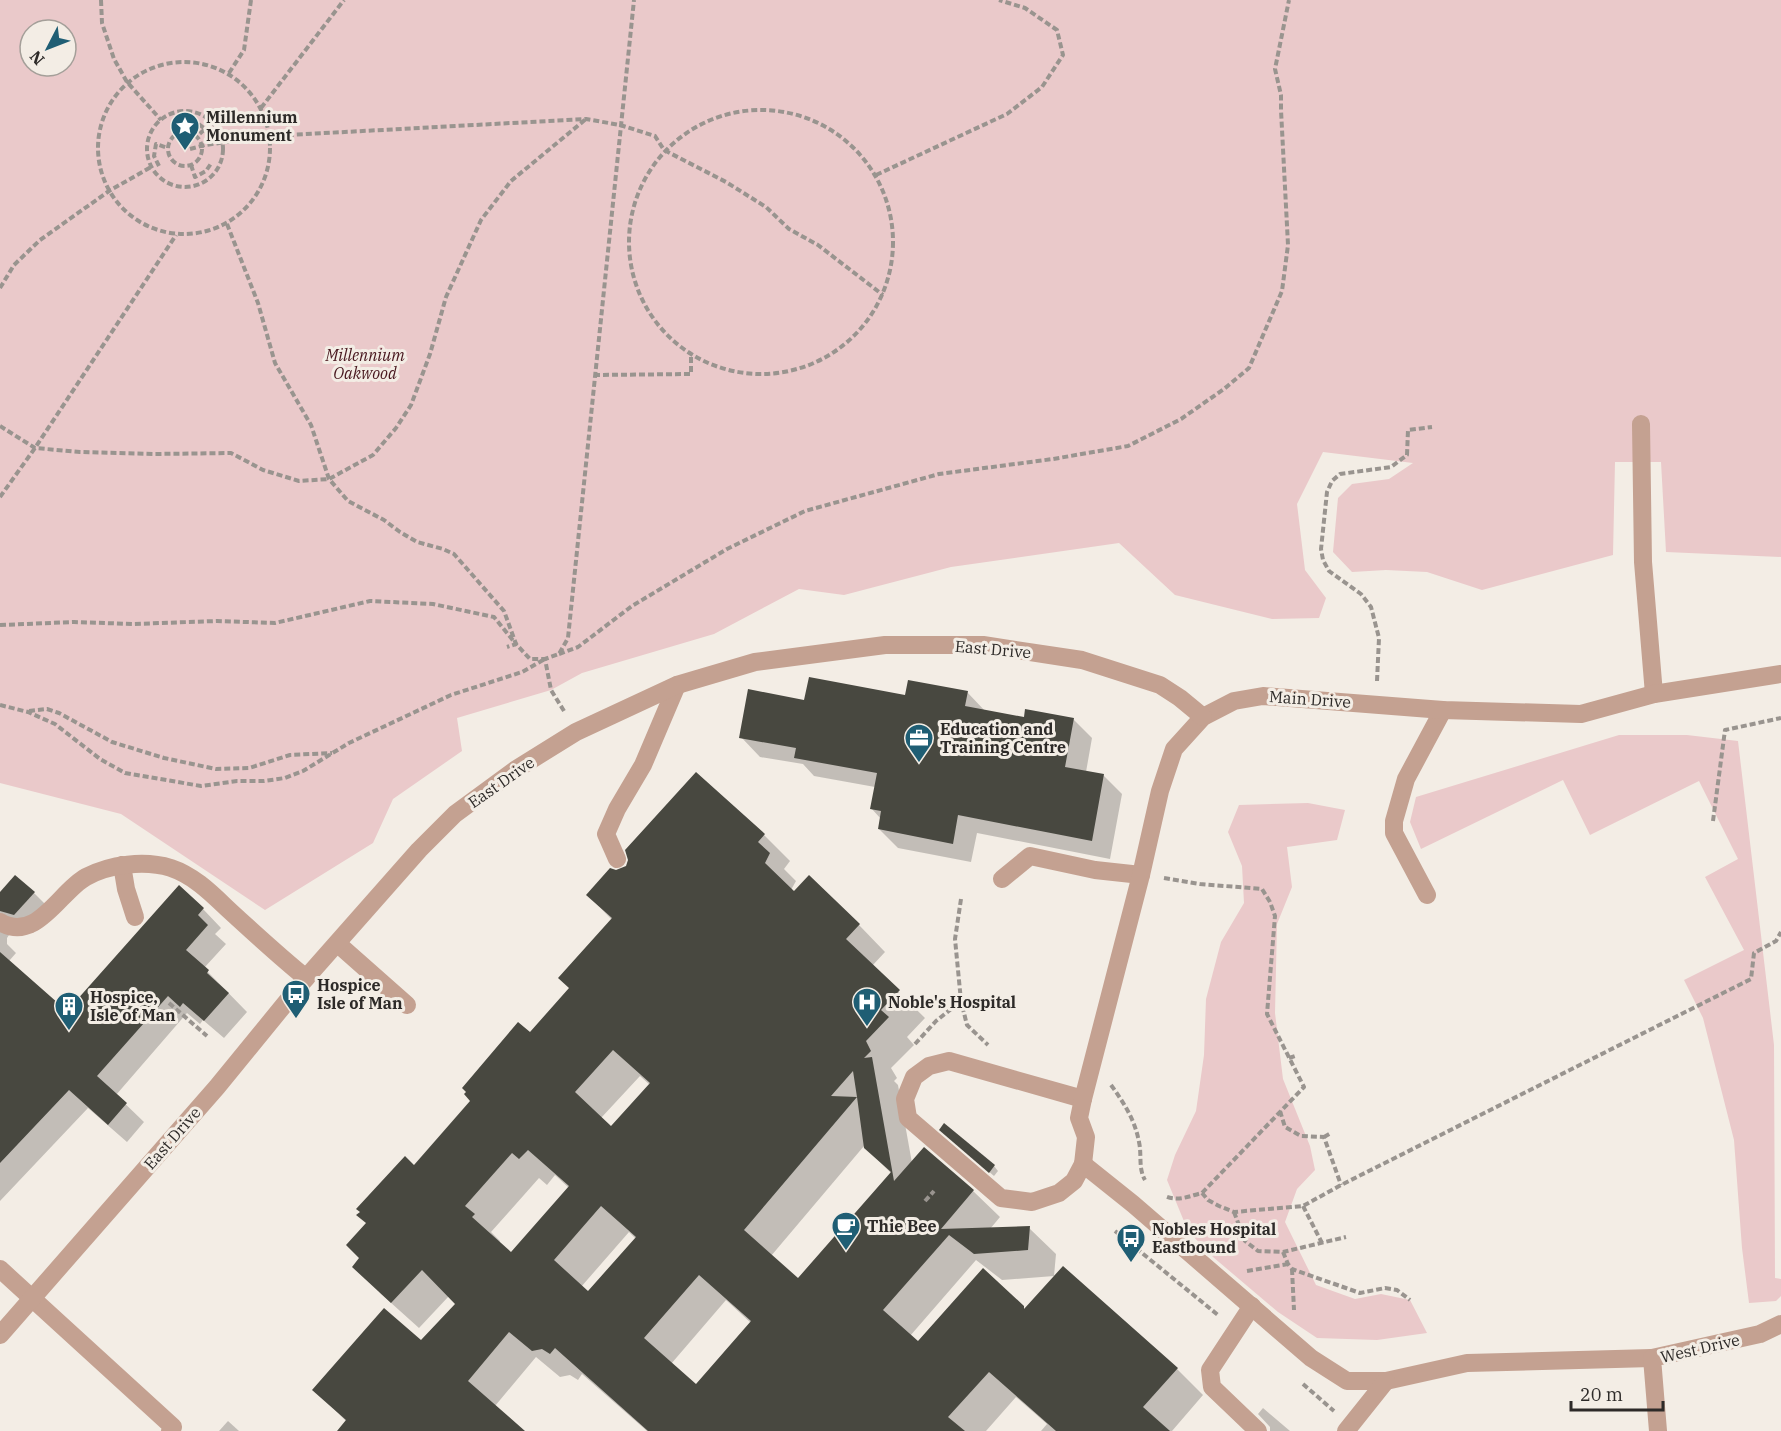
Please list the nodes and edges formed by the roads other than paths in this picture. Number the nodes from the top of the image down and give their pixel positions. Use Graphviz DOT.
graph roads {
  1 [pos="1641,424"];
  2 [pos="1781,674"];
  3 [pos="677,686"];
  4 [pos="1654,694"];
  5 [pos="1443,710"];
  6 [pos="1203,717"];
  7 [pos="617,859"];
  8 [pos="122,865"];
  9 [pos="1141,874"];
  10 [pos="1002,879"];
  11 [pos="1427,896"];
  12 [pos="135,917"];
  13 [pos="0,922"];
  14 [pos="338,944"];
  15 [pos="306,978"];
  16 [pos="407,1005"];
  17 [pos="1083,1099"];
  18 [pos="1083,1164"];
  19 [pos="0,1269"];
  20 [pos="32,1299"];
  21 [pos="1252,1306"];
  22 [pos="1781,1324"];
  23 [pos="0,1335"];
  24 [pos="1652,1358"];
  25 [pos="1386,1382"];
  26 [pos="170,1431"];
  27 [pos="1258,1431"];
  28 [pos="1346,1431"];
  29 [pos="1658,1431"];
  1 -- 4 [label="street"];
  2 -- 4 [label="street, Main Drive"];
  3 -- 6 [label="street, East Drive"];
  3 -- 7 [label="street"];
  3 -- 14 [label="street, East Drive"];
  4 -- 5 [label="street, Main Drive"];
  5 -- 6 [label="street, Main Drive"];
  5 -- 11 [label="street"];
  6 -- 9 [label="street, Main Drive"];
  8 -- 12 [label="street"];
  8 -- 13 [label="street"];
  8 -- 15 [label="street"];
  9 -- 10 [label="street"];
  9 -- 17 [label="street, Main Drive"];
  14 -- 15 [label="street, East Drive"];
  14 -- 16 [label="street"];
  15 -- 20 [label="street, East Drive"];
  17 -- 18 [label="street, Main Drive"];
  17 -- 18 [label="street"];
  18 -- 21 [label="street"];
  19 -- 20 [label="street"];
  20 -- 23 [label="street, East Drive"];
  20 -- 26 [label="street"];
  21 -- 25 [label="street"];
  21 -- 27 [label="street"];
  22 -- 24 [label="street, West Drive"];
  24 -- 25 [label="street"];
  24 -- 29 [label="street, West Drive"];
  25 -- 28 [label="street"];
}
